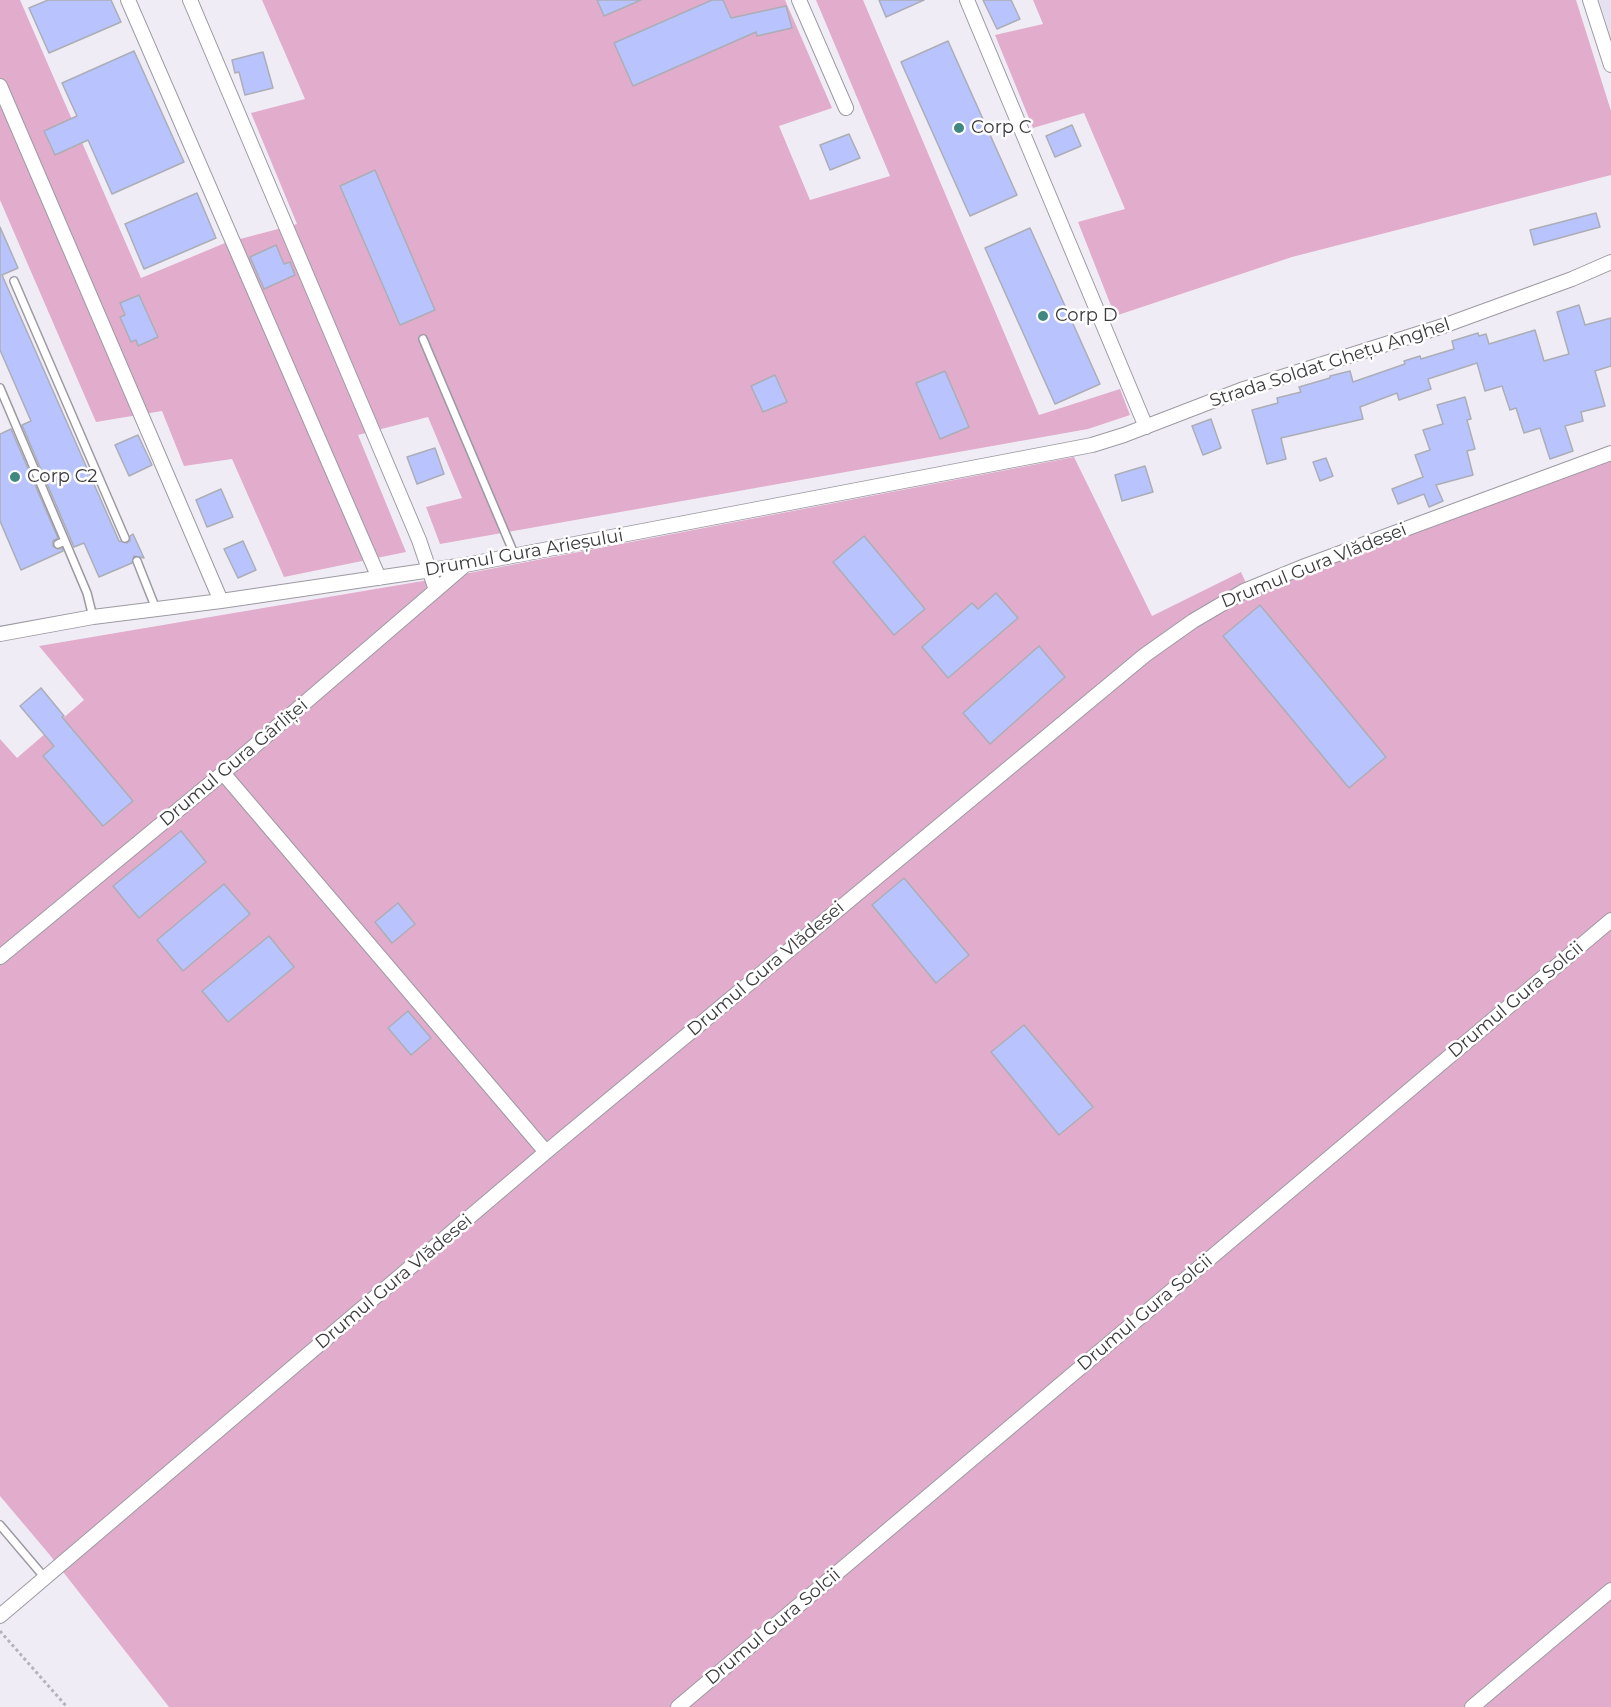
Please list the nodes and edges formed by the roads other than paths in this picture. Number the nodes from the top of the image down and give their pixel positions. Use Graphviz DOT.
graph roads {
  1 [pos="128,0"];
  2 [pos="190,0"];
  3 [pos="799,0"];
  4 [pos="967,0"];
  5 [pos="1590,0"];
  6 [pos="1611,65"];
  7 [pos="0,86"];
  8 [pos="846,108"];
  9 [pos="1611,262"];
  10 [pos="14,281"];
  11 [pos="423,339"];
  12 [pos="0,388"];
  13 [pos="4,406"];
  14 [pos="1146,427"];
  15 [pos="1611,453"];
  16 [pos="1046,455"];
  17 [pos="125,538"];
  18 [pos="514,556"];
  19 [pos="136,561"];
  20 [pos="465,565"];
  21 [pos="431,570"];
  22 [pos="379,578"];
  23 [pos="436,590"];
  24 [pos="221,601"];
  25 [pos="156,609"];
  26 [pos="93,617"];
  27 [pos="0,634"];
  28 [pos="223,773"];
  29 [pos="1611,920"];
  30 [pos="0,957"];
  31 [pos="546,1152"];
  32 [pos="0,1525"];
  33 [pos="45,1578"];
  34 [pos="1611,1590"];
  35 [pos="0,1616"];
  36 [pos="678,1707"];
  37 [pos="1472,1707"];
  1 -- 22 [label="street"];
  2 -- 21 [label="street"];
  3 -- 8 [label="street"];
  4 -- 14 [label="street"];
  5 -- 6 [label="street"];
  7 -- 24 [label="street"];
  9 -- 14 [label="street, Strada Soldat Ghețu Anghel"];
  10 -- 17 [label="lane"];
  11 -- 18 [label="lane"];
  12 -- 13 [label="lane"];
  13 -- 26 [label="lane"];
  14 -- 16 [label="street, Strada Soldat Ghețu Anghel"];
  15 -- 31 [label="street, Drumul Gura Vlădesei"];
  16 -- 18 [label="street, Drumul Gura Arieșului"];
  18 -- 20 [label="street, Drumul Gura Arieșului"];
  19 -- 25 [label="lane"];
  20 -- 21 [label="street, Drumul Gura Arieșului"];
  20 -- 23 [label="street, Drumul Gura Gârliței"];
  21 -- 22 [label="street, Drumul Gura Arieșului"];
  21 -- 23 [label="street"];
  22 -- 24 [label="street, Drumul Gura Arieșului"];
  23 -- 28 [label="street, Drumul Gura Gârliței"];
  24 -- 25 [label="street, Drumul Gura Arieșului"];
  25 -- 26 [label="street, Drumul Gura Arieșului"];
  26 -- 27 [label="street, Drumul Gura Arieșului"];
  28 -- 30 [label="street, Drumul Gura Gârliței"];
  28 -- 31 [label="street"];
  29 -- 36 [label="street, Drumul Gura Solcii"];
  31 -- 33 [label="street, Drumul Gura Vlădesei"];
  32 -- 33 [label="lane"];
  33 -- 35 [label="street, Drumul Gura Vlădesei"];
  34 -- 37 [label="street"];
}
